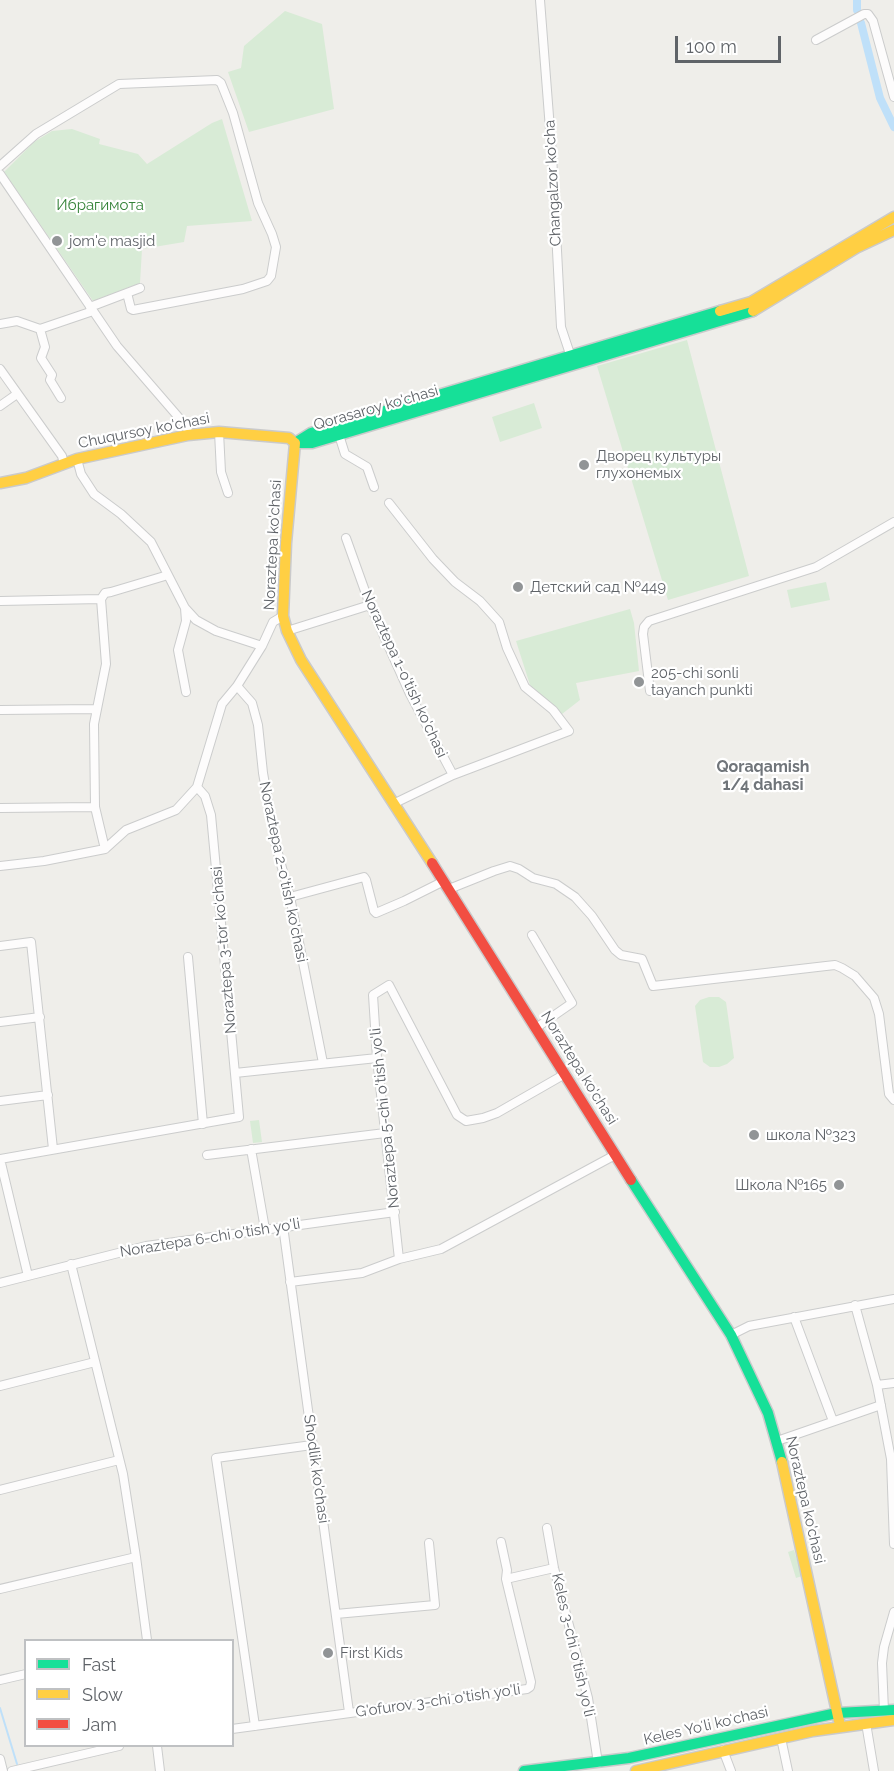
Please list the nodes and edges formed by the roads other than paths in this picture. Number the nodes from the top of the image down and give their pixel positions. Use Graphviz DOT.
graph roads {
  1 [pos="540,0"];
  2 [pos="816,40"];
  3 [pos="894,97"];
  4 [pos="0,166"];
  5 [pos="0,174"];
  6 [pos="894,217"];
  7 [pos="894,230"];
  8 [pos="140,288"];
  9 [pos="127,293"];
  10 [pos="91,309"];
  11 [pos="0,324"];
  12 [pos="40,329"];
  13 [pos="572,360"];
  14 [pos="0,369"];
  15 [pos="17,394"];
  16 [pos="61,398"];
  17 [pos="0,406"];
  18 [pos="219,432"];
  19 [pos="188,435"];
  20 [pos="339,435"];
  21 [pos="295,443"];
  22 [pos="76,459"];
  23 [pos="64,464"];
  24 [pos="0,483"];
  25 [pos="374,487"];
  26 [pos="228,493"];
  27 [pos="389,503"];
  28 [pos="894,522"];
  29 [pos="346,538"];
  30 [pos="168,575"];
  31 [pos="101,599"];
  32 [pos="0,601"];
  33 [pos="370,605"];
  34 [pos="186,608"];
  35 [pos="283,616"];
  36 [pos="287,631"];
  37 [pos="262,646"];
  38 [pos="237,686"];
  39 [pos="650,691"];
  40 [pos="186,692"];
  41 [pos="96,709"];
  42 [pos="0,710"];
  43 [pos="453,775"];
  44 [pos="197,787"];
  45 [pos="395,803"];
  46 [pos="95,807"];
  47 [pos="0,808"];
  48 [pos="105,849"];
  49 [pos="0,866"];
  50 [pos="447,885"];
  51 [pos="290,897"];
  52 [pos="532,935"];
  53 [pos="0,946"];
  54 [pos="188,957"];
  55 [pos="40,1017"];
  56 [pos="0,1022"];
  57 [pos="536,1028"];
  58 [pos="377,1058"];
  59 [pos="890,1058"];
  60 [pos="323,1063"];
  61 [pos="235,1073"];
  62 [pos="565,1074"];
  63 [pos="48,1095"];
  64 [pos="894,1100"];
  65 [pos="0,1101"];
  66 [pos="203,1124"];
  67 [pos="385,1133"];
  68 [pos="53,1149"];
  69 [pos="251,1149"];
  70 [pos="207,1155"];
  71 [pos="615,1155"];
  72 [pos="0,1161"];
  73 [pos="395,1212"];
  74 [pos="283,1226"];
  75 [pos="264,1229"];
  76 [pos="399,1259"];
  77 [pos="71,1264"];
  78 [pos="27,1276"];
  79 [pos="290,1282"];
  80 [pos="0,1283"];
  81 [pos="894,1299"];
  82 [pos="854,1305"];
  83 [pos="794,1317"];
  84 [pos="731,1335"];
  85 [pos="95,1362"];
  86 [pos="894,1383"];
  87 [pos="877,1385"];
  88 [pos="0,1386"];
  89 [pos="881,1405"];
  90 [pos="833,1421"];
  91 [pos="777,1441"];
  92 [pos="312,1446"];
  93 [pos="119,1460"];
  94 [pos="0,1490"];
  95 [pos="893,1494"];
  96 [pos="547,1528"];
  97 [pos="501,1542"];
  98 [pos="429,1543"];
  99 [pos="894,1544"];
  100 [pos="136,1557"];
  101 [pos="554,1568"];
  102 [pos="506,1579"];
  103 [pos="0,1589"];
  104 [pos="894,1612"];
  105 [pos="336,1614"];
  106 [pos="147,1639"];
  107 [pos="24,1674"];
  108 [pos="0,1680"];
  109 [pos="889,1710"];
  110 [pos="349,1712"];
  111 [pos="837,1713"];
  112 [pos="894,1720"];
  113 [pos="866,1724"];
  114 [pos="255,1726"];
  115 [pos="840,1727"];
  116 [pos="234,1729"];
  117 [pos="781,1738"];
  118 [pos="115,1747"];
  119 [pos="157,1747"];
  120 [pos="723,1750"];
  121 [pos="0,1759"];
  122 [pos="598,1763"];
  123 [pos="655,1769"];
  124 [pos="3,1771"];
  125 [pos="12,1771"];
  126 [pos="160,1771"];
  127 [pos="524,1771"];
  128 [pos="636,1771"];
  129 [pos="731,1771"];
  130 [pos="788,1771"];
  131 [pos="874,1771"];
  1 -- 13 [label="street, Changalzor ko'cha"];
  2 -- 3 [label="street"];
  4 -- 9 [label="street"];
  5 -- 10 [label="street"];
  6 -- 13 [label="main road, Qorasaroy ko'chasi"];
  7 -- 13 [label="main road, Qorasaroy ko'chasi"];
  8 -- 9 [label="street"];
  9 -- 10 [label="street"];
  10 -- 12 [label="street"];
  10 -- 19 [label="street"];
  11 -- 12 [label="street"];
  12 -- 16 [label="street"];
  13 -- 20 [label="main road, Qorasaroy ko'chasi"];
  13 -- 21 [label="main road, Qorasaroy ko'chasi"];
  14 -- 15 [label="street"];
  15 -- 17 [label="street"];
  15 -- 23 [label="street"];
  18 -- 19 [label="main road, Chuqursoy ko'chasi"];
  18 -- 21 [label="main road, Chuqursoy ko'chasi"];
  18 -- 26 [label="street"];
  19 -- 22 [label="main road, Chuqursoy ko'chasi"];
  20 -- 21 [label="main road, Qorasaroy ko'chasi"];
  20 -- 25 [label="street"];
  21 -- 35 [label="main road, Noraztepa ko'chasi"];
  22 -- 23 [label="main road, Chuqursoy ko'chasi"];
  22 -- 30 [label="street"];
  23 -- 24 [label="main road, Chuqursoy ko'chasi"];
  27 -- 43 [label="street"];
  28 -- 39 [label="street"];
  29 -- 33 [label="street, Noraztepa 1-o'tish ko'chasi"];
  30 -- 31 [label="street"];
  30 -- 34 [label="street"];
  31 -- 32 [label="street"];
  31 -- 41 [label="street"];
  33 -- 36 [label="street"];
  33 -- 43 [label="street, Noraztepa 1-o'tish ko'chasi"];
  34 -- 37 [label="street"];
  34 -- 40 [label="street"];
  35 -- 36 [label="main road, Noraztepa ko'chasi"];
  35 -- 37 [label="street"];
  36 -- 45 [label="main road, Noraztepa ko'chasi"];
  37 -- 38 [label="street"];
  38 -- 44 [label="street"];
  38 -- 51 [label="street, Noraztepa 2-o'tish ko'chasi"];
  41 -- 42 [label="street"];
  41 -- 46 [label="street"];
  43 -- 45 [label="street"];
  44 -- 48 [label="street"];
  44 -- 61 [label="street, Noraztepa 3-tor ko‘chasi"];
  45 -- 50 [label="main road, Noraztepa ko'chasi"];
  46 -- 47 [label="street"];
  46 -- 48 [label="street"];
  48 -- 49 [label="street"];
  50 -- 51 [label="street"];
  50 -- 57 [label="main road, Noraztepa ko'chasi"];
  50 -- 59 [label="street"];
  51 -- 60 [label="street, Noraztepa 2-o'tish ko'chasi"];
  52 -- 57 [label="street"];
  53 -- 55 [label="street"];
  54 -- 66 [label="street"];
  55 -- 56 [label="street"];
  55 -- 63 [label="street"];
  57 -- 62 [label="main road, Noraztepa ko'chasi"];
  58 -- 60 [label="street"];
  58 -- 62 [label="street, Noraztepa 5-chi o'tish yo'li"];
  58 -- 67 [label="street, Noraztepa 5-chi o'tish yo'li"];
  59 -- 64 [label="street"];
  60 -- 61 [label="street"];
  61 -- 66 [label="street, Noraztepa 3-tor ko‘chasi"];
  62 -- 71 [label="main road, Noraztepa ko'chasi"];
  63 -- 65 [label="street"];
  63 -- 68 [label="street"];
  66 -- 68 [label="street"];
  67 -- 69 [label="street"];
  67 -- 73 [label="street, Noraztepa 5-chi o'tish yo'li"];
  68 -- 72 [label="street"];
  69 -- 70 [label="street"];
  69 -- 75 [label="street"];
  71 -- 76 [label="street"];
  71 -- 84 [label="main road, Noraztepa ko'chasi"];
  72 -- 78 [label="street"];
  73 -- 74 [label="street, Noraztepa 6-chi o'tish yo'li"];
  73 -- 76 [label="street, Noraztepa 5-chi o'tish yo'li"];
  74 -- 75 [label="street, Noraztepa 6-chi o'tish yo'li"];
  74 -- 79 [label="street, Shodlik ko'chasi"];
  75 -- 77 [label="street, Noraztepa 6-chi o'tish yo'li"];
  76 -- 79 [label="street"];
  77 -- 78 [label="street, Noraztepa 6-chi o'tish yo'li"];
  77 -- 85 [label="street"];
  78 -- 80 [label="street, Noraztepa 6-chi o'tish yo'li"];
  79 -- 92 [label="street, Shodlik ko'chasi"];
  81 -- 82 [label="street"];
  82 -- 83 [label="street"];
  82 -- 87 [label="street"];
  83 -- 84 [label="street"];
  83 -- 90 [label="street"];
  84 -- 91 [label="main road, Noraztepa ko'chasi"];
  85 -- 88 [label="street"];
  85 -- 93 [label="street"];
  86 -- 87 [label="street"];
  87 -- 89 [label="street"];
  89 -- 90 [label="street"];
  89 -- 95 [label="street"];
  90 -- 91 [label="street"];
  91 -- 111 [label="main road, Noraztepa ko'chasi"];
  92 -- 105 [label="street, Shodlik ko'chasi"];
  92 -- 114 [label="street"];
  93 -- 94 [label="street"];
  93 -- 100 [label="street"];
  95 -- 99 [label="street"];
  96 -- 101 [label="street, Keles 3-chi o'tish yo'li"];
  97 -- 102 [label="street, G'ofurov 3-chi o'tish yo'li"];
  98 -- 105 [label="street"];
  100 -- 103 [label="street"];
  100 -- 106 [label="street"];
  101 -- 102 [label="street"];
  101 -- 122 [label="street, Keles 3-chi o'tish yo'li"];
  102 -- 110 [label="street, G'ofurov 3-chi o'tish yo'li"];
  104 -- 109 [label="street"];
  105 -- 110 [label="street, Shodlik ko'chasi"];
  107 -- 108 [label="street"];
  109 -- 111 [label="main road, Keles Yoʻli koʻchasi"];
  110 -- 114 [label="street, G'ofurov 3-chi o'tish yo'li"];
  111 -- 115 [label="main road, Noraztepa ko'chasi"];
  111 -- 122 [label="main road, Keles Yoʻli koʻchasi"];
  112 -- 113 [label="main road, Keles Yoʻli koʻchasi"];
  113 -- 115 [label="main road, Keles Yoʻli koʻchasi"];
  113 -- 131 [label="street"];
  114 -- 116 [label="street, G'ofurov 3-chi o'tish yo'li"];
  115 -- 117 [label="main road, Keles Yoʻli koʻchasi"];
  117 -- 120 [label="main road, Keles Yoʻli koʻchasi"];
  117 -- 130 [label="street"];
  118 -- 125 [label="street"];
  119 -- 126 [label="street"];
  120 -- 123 [label="main road, Keles Yoʻli koʻchasi"];
  120 -- 129 [label="street"];
  121 -- 124 [label="street"];
  122 -- 127 [label="main road, Keles Yoʻli koʻchasi"];
  123 -- 128 [label="main road, Keles Yoʻli koʻchasi"];
}
